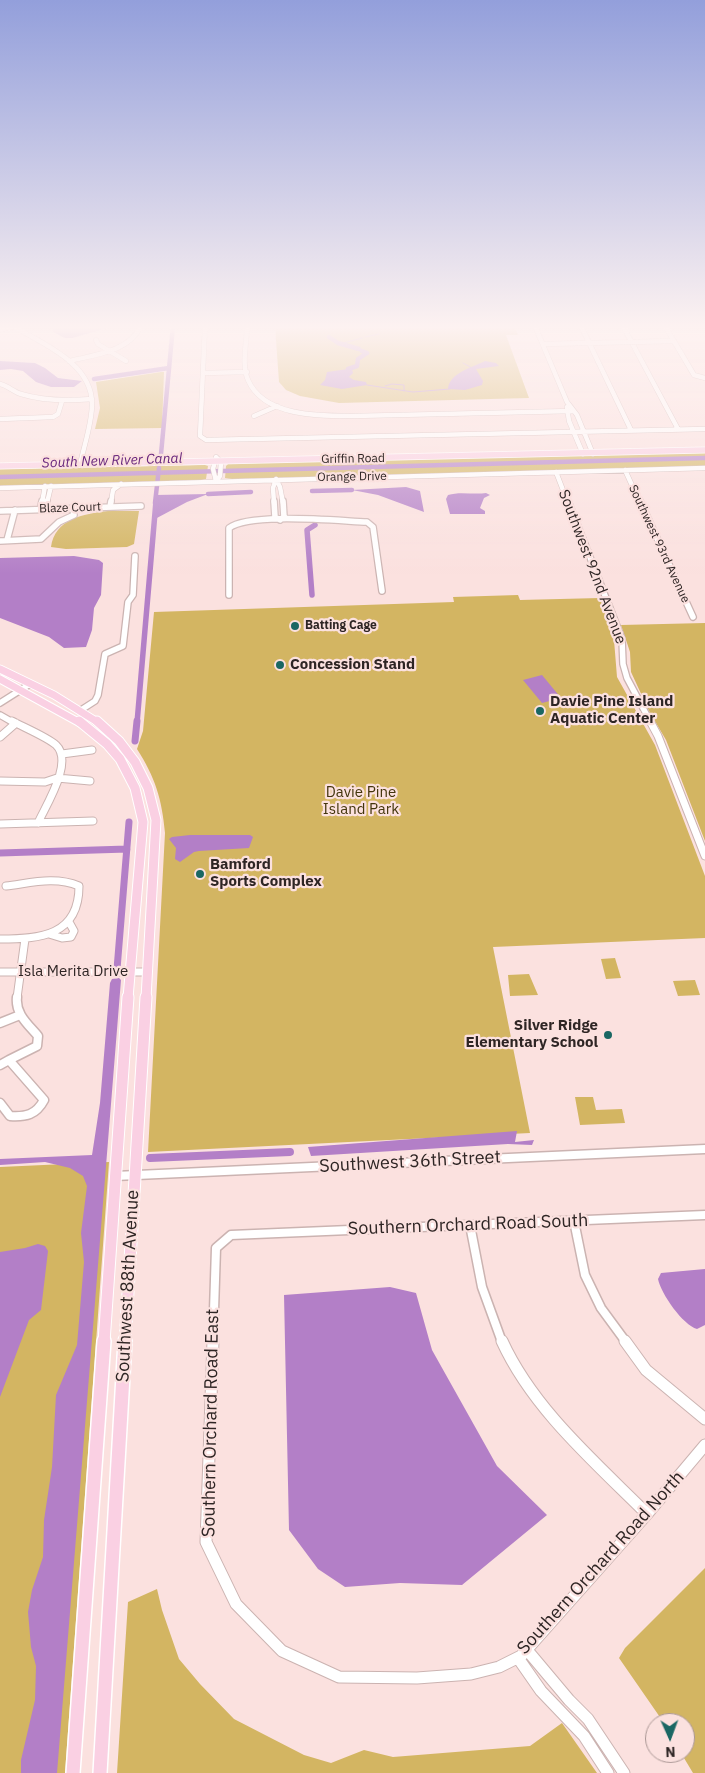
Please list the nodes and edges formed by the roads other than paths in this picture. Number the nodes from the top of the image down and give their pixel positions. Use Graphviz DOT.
graph roads {
  1 [pos="60,409"];
  2 [pos="90,409"];
  3 [pos="201,409"];
  4 [pos="271,409"];
  5 [pos="288,409"];
  6 [pos="621,409"];
  7 [pos="667,409"];
  8 [pos="567,411"];
  9 [pos="573,411"];
  10 [pos="254,416"];
  11 [pos="0,420"];
  12 [pos="678,429"];
  13 [pos="705,429"];
  14 [pos="631,430"];
  15 [pos="573,432"];
  16 [pos="584,432"];
  17 [pos="705,445"];
  18 [pos="705,450"];
  19 [pos="581,451"];
  20 [pos="592,451"];
  21 [pos="0,461"];
  22 [pos="214,461"];
  23 [pos="80,462"];
  24 [pos="221,464"];
  25 [pos="0,466"];
  26 [pos="705,468"];
  27 [pos="625,470"];
  28 [pos="556,472"];
  29 [pos="214,479"];
  30 [pos="276,479"];
  31 [pos="122,483"];
  32 [pos="48,486"];
  33 [pos="0,488"];
  34 [pos="274,503"];
  35 [pos="282,503"];
  36 [pos="141,506"];
  37 [pos="110,507"];
  38 [pos="73,509"];
  39 [pos="15,510"];
  40 [pos="42,510"];
  41 [pos="0,511"];
  42 [pos="280,520"];
  43 [pos="7,540"];
  44 [pos="0,541"];
  45 [pos="135,556"];
  46 [pos="382,591"];
  47 [pos="229,595"];
  48 [pos="693,617"];
  49 [pos="0,669"];
  50 [pos="0,679"];
  51 [pos="30,684"];
  52 [pos="20,690"];
  53 [pos="0,703"];
  54 [pos="81,710"];
  55 [pos="0,715"];
  56 [pos="16,723"];
  57 [pos="0,737"];
  58 [pos="92,750"];
  59 [pos="62,754"];
  60 [pos="57,778"];
  61 [pos="0,781"];
  62 [pos="90,781"];
  63 [pos="152,798"];
  64 [pos="93,821"];
  65 [pos="0,824"];
  66 [pos="38,824"];
  67 [pos="705,856"];
  68 [pos="6,886"];
  69 [pos="69,922"];
  70 [pos="48,934"];
  71 [pos="0,939"];
  72 [pos="25,939"];
  73 [pos="0,972"];
  74 [pos="20,972"];
  75 [pos="147,972"];
  76 [pos="130,973"];
  77 [pos="20,1015"];
  78 [pos="0,1023"];
  79 [pos="9,1060"];
  80 [pos="0,1065"];
  81 [pos="0,1103"];
  82 [pos="705,1149"];
  83 [pos="134,1175"];
  84 [pos="116,1176"];
  85 [pos="705,1215"];
  86 [pos="574,1221"];
  87 [pos="470,1224"];
  88 [pos="231,1235"];
  89 [pos="705,1420"];
  90 [pos="705,1445"];
  91 [pos="647,1514"];
  92 [pos="522,1654"];
  93 [pos="339,1677"];
  94 [pos="73,1773"];
  95 [pos="100,1773"];
  96 [pos="608,1773"];
  97 [pos="624,1773"];
  1 -- 11 [label="street"];
  2 -- 23 [label="street"];
  3 -- 15 [label="street"];
  4 -- 10 [label="street"];
  5 -- 8 [label="street"];
  6 -- 14 [label="street"];
  7 -- 12 [label="street"];
  8 -- 9 [label="street"];
  8 -- 15 [label="street"];
  9 -- 16 [label="street"];
  12 -- 13 [label="street"];
  12 -- 14 [label="street"];
  14 -- 16 [label="street"];
  15 -- 16 [label="street"];
  15 -- 19 [label="street"];
  16 -- 20 [label="street"];
  17 -- 20 [label="main road, Griffin Road"];
  18 -- 20 [label="main road, Griffin Road"];
  19 -- 20 [label="main road, Griffin Road"];
  19 -- 22 [label="main road, Griffin Road"];
  19 -- 24 [label="main road, Griffin Road"];
  21 -- 23 [label="main road, Griffin Road"];
  22 -- 23 [label="main road, Griffin Road"];
  22 -- 24 [label="main road, Griffin Road"];
  22 -- 29 [label="street"];
  23 -- 25 [label="main road, Griffin Road"];
  24 -- 29 [label="street"];
  26 -- 27 [label="street, Orange Drive"];
  27 -- 28 [label="street, Orange Drive"];
  27 -- 48 [label="street, Southwest 93rd Avenue"];
  28 -- 30 [label="street, Orange Drive"];
  28 -- 67 [label="street, Southwest 92nd Avenue"];
  29 -- 30 [label="street, Orange Drive"];
  29 -- 31 [label="street, Orange Drive"];
  30 -- 34 [label="street"];
  30 -- 35 [label="street"];
  31 -- 32 [label="street, Orange Drive"];
  31 -- 37 [label="street"];
  32 -- 33 [label="street, Orange Drive"];
  32 -- 40 [label="street"];
  34 -- 35 [label="street"];
  34 -- 42 [label="street"];
  35 -- 42 [label="street"];
  36 -- 37 [label="street, Blaze Court"];
  37 -- 38 [label="street, Blaze Court"];
  38 -- 40 [label="street, Blaze Court"];
  38 -- 43 [label="street"];
  39 -- 40 [label="street, Blaze Court"];
  39 -- 41 [label="street, Blaze Court"];
  39 -- 43 [label="street"];
  42 -- 46 [label="street"];
  42 -- 47 [label="street"];
  43 -- 44 [label="street"];
  45 -- 54 [label="street"];
  49 -- 51 [label="main road"];
  50 -- 52 [label="main road, Southwest 88th Avenue"];
  51 -- 52 [label="street"];
  51 -- 54 [label="main road"];
  52 -- 53 [label="street"];
  52 -- 76 [label="main road, Southwest 88th Avenue"];
  54 -- 63 [label="main road"];
  55 -- 56 [label="street"];
  56 -- 57 [label="street"];
  56 -- 59 [label="street"];
  58 -- 59 [label="street"];
  59 -- 60 [label="street"];
  60 -- 61 [label="street"];
  60 -- 62 [label="street"];
  60 -- 66 [label="street"];
  63 -- 75 [label="main road, Southwest 88th Avenue"];
  64 -- 66 [label="street"];
  65 -- 66 [label="street"];
  68 -- 69 [label="street"];
  69 -- 70 [label="street"];
  69 -- 70 [label="street"];
  70 -- 72 [label="street"];
  71 -- 72 [label="street"];
  72 -- 74 [label="street"];
  73 -- 74 [label="street, Isla Merita Drive"];
  74 -- 76 [label="street, Isla Merita Drive"];
  74 -- 77 [label="street"];
  75 -- 76 [label="street, Isla Merita Drive"];
  75 -- 83 [label="main road, Southwest 88th Avenue"];
  76 -- 84 [label="main road, Southwest 88th Avenue"];
  77 -- 78 [label="street"];
  77 -- 79 [label="street"];
  79 -- 80 [label="street"];
  79 -- 81 [label="street"];
  82 -- 83 [label="street, Southwest 36th Street"];
  83 -- 84 [label="street, Southwest 36th Street"];
  83 -- 95 [label="main road, Southwest 88th Avenue"];
  84 -- 94 [label="main road, Southwest 88th Avenue"];
  85 -- 86 [label="street, Southern Orchard Road South"];
  86 -- 87 [label="street, Southern Orchard Road South"];
  86 -- 89 [label="street"];
  87 -- 88 [label="street, Southern Orchard Road South"];
  87 -- 91 [label="street"];
  88 -- 93 [label="street, Southern Orchard Road East"];
  90 -- 91 [label="street, Southern Orchard Road North"];
  91 -- 92 [label="street, Southern Orchard Road North"];
  92 -- 93 [label="street, Southern Orchard Road North"];
  92 -- 96 [label="street"];
  92 -- 97 [label="street"];
}
